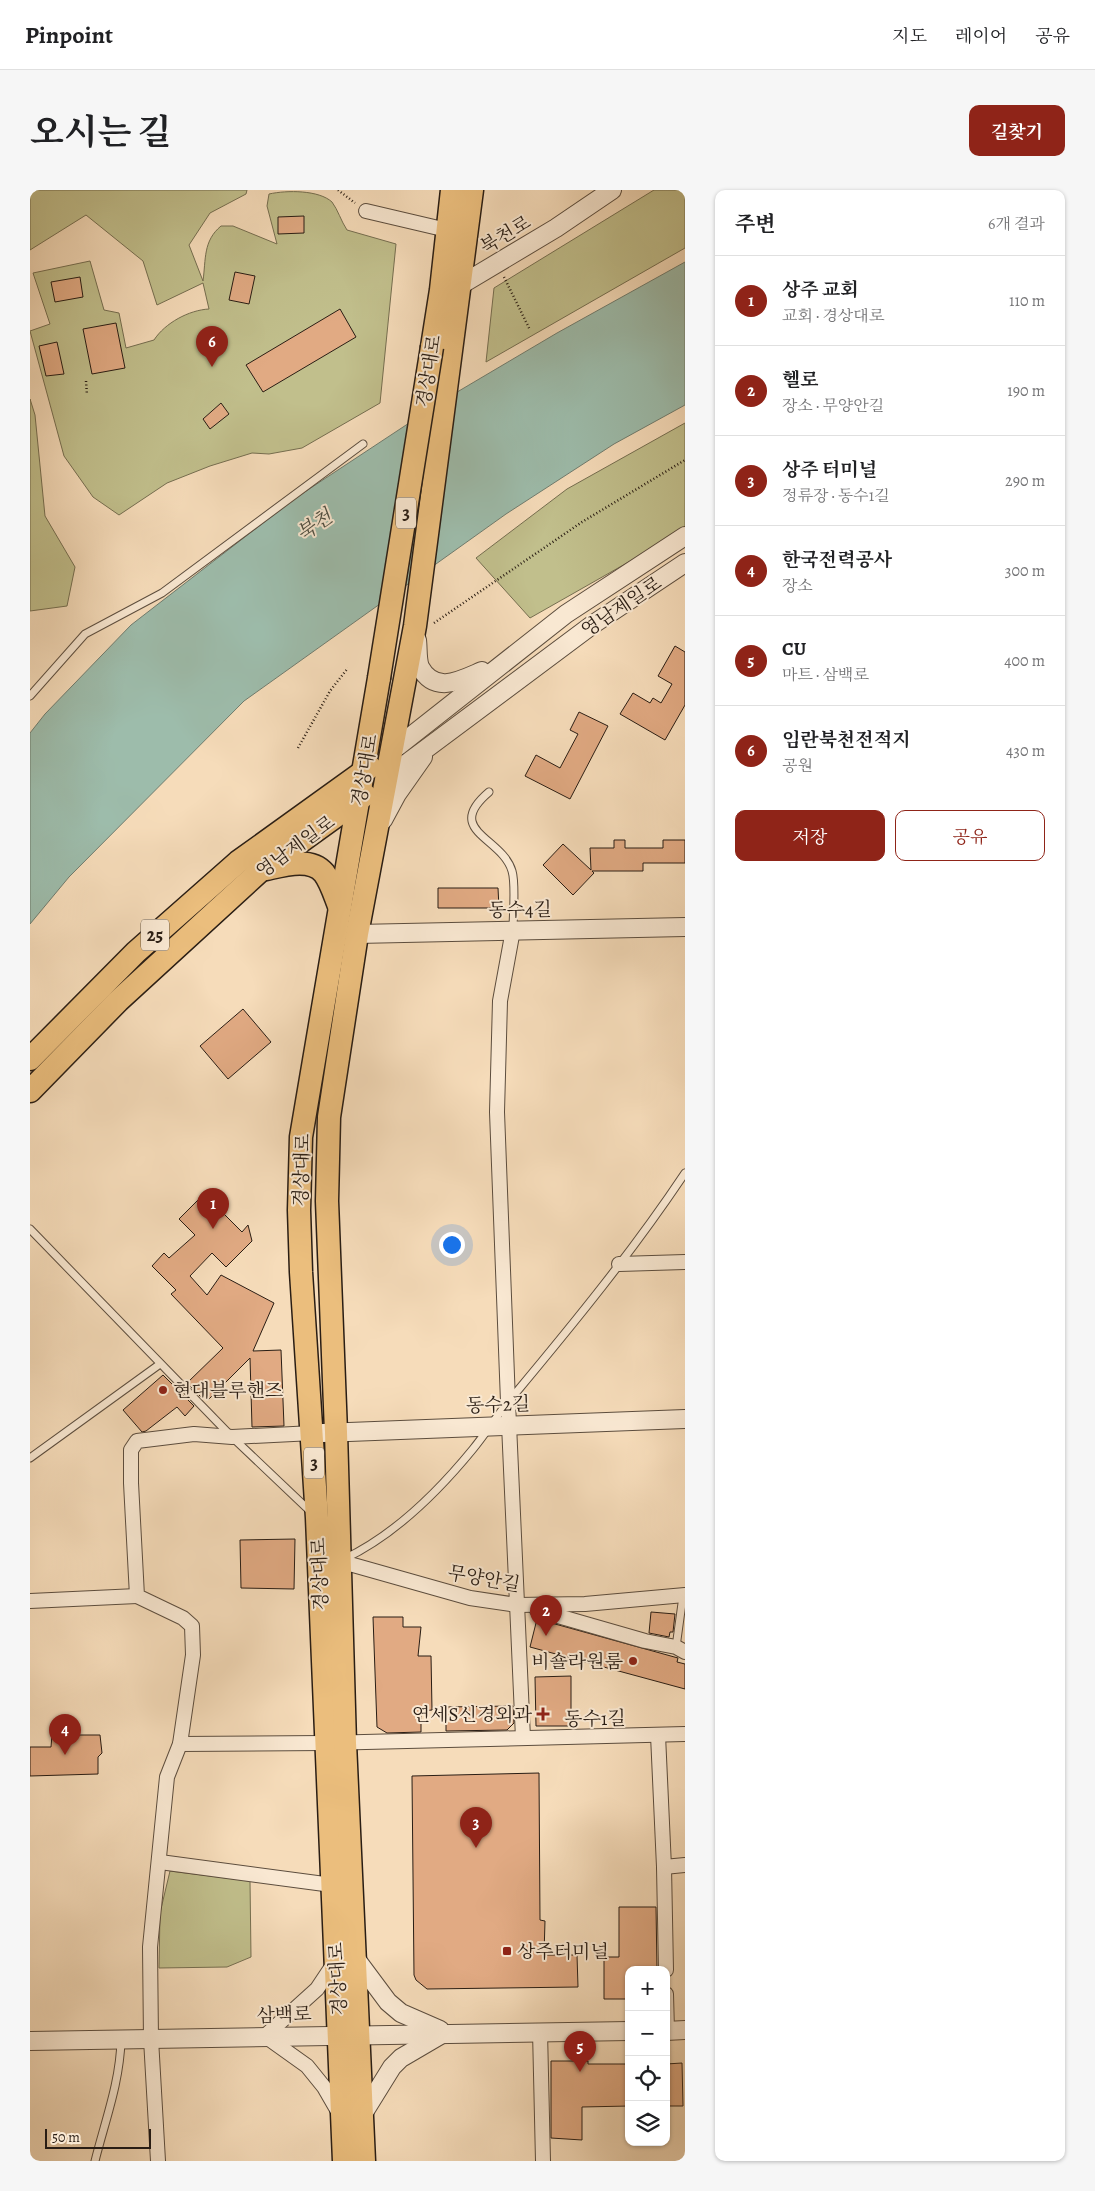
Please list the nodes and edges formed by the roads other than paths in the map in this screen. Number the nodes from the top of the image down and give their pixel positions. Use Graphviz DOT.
graph roads {
  1 [pos="452,190"];
  2 [pos="472,190"];
  3 [pos="612,190"];
  4 [pos="366,211"];
  5 [pos="447,230"];
  6 [pos="450,288"];
  7 [pos="362,444"];
  8 [pos="685,536"];
  9 [pos="685,563"];
  10 [pos="421,626"];
  11 [pos="504,662"];
  12 [pos="30,696"];
  13 [pos="434,742"];
  14 [pos="392,751"];
  15 [pos="364,771"];
  16 [pos="387,778"];
  17 [pos="489,792"];
  18 [pos="359,799"];
  19 [pos="377,831"];
  20 [pos="261,870"];
  21 [pos="339,906"];
  22 [pos="685,927"];
  23 [pos="513,930"];
  24 [pos="357,934"];
  25 [pos="30,1059"];
  26 [pos="30,1092"];
  27 [pos="685,1173"];
  28 [pos="30,1229"];
  29 [pos="685,1262"];
  30 [pos="619,1264"];
  31 [pos="160,1364"];
  32 [pos="508,1402"];
  33 [pos="685,1419"];
  34 [pos="509,1425"];
  35 [pos="490,1426"];
  36 [pos="336,1432"];
  37 [pos="313,1433"];
  38 [pos="232,1437"];
  39 [pos="30,1458"];
  40 [pos="317,1518"];
  41 [pos="339,1561"];
  42 [pos="137,1596"];
  43 [pos="684,1596"];
  44 [pos="30,1601"];
  45 [pos="517,1605"];
  46 [pos="680,1650"];
  47 [pos="685,1734"];
  48 [pos="658,1735"];
  49 [pos="523,1738"];
  50 [pos="335,1743"];
  51 [pos="180,1744"];
  52 [pos="160,1862"];
  53 [pos="685,1865"];
  54 [pos="664,1867"];
  55 [pos="332,1885"];
  56 [pos="346,1959"];
  57 [pos="666,1966"];
  58 [pos="670,2030"];
  59 [pos="685,2030"];
  60 [pos="540,2031"];
  61 [pos="625,2031"];
  62 [pos="445,2032"];
  63 [pos="349,2034"];
  64 [pos="265,2036"];
  65 [pos="151,2039"];
  66 [pos="30,2040"];
  67 [pos="122,2040"];
  68 [pos="352,2118"];
  69 [pos="95,2161"];
  70 [pos="158,2161"];
  71 [pos="344,2161"];
  72 [pos="364,2161"];
  73 [pos="543,2161"];
  1 -- 5 [label="main road, 경상대로 / 3"];
  2 -- 6 [label="main road, 경상대로 / 3"];
  3 -- 6 [label="street, 북천로"];
  4 -- 5 [label="street"];
  5 -- 6 [label="main road, 경상대로 / 3"];
  6 -- 10 [label="main road, 경상대로 / 3"];
  6 -- 15 [label="main road, 경상대로 / 3, bridge"];
  7 -- 12 [label="lane"];
  8 -- 11 [label="street, 영남제일로"];
  9 -- 13 [label="street, 영남제일로"];
  10 -- 11 [label="street"];
  10 -- 14 [label="main road, 경상대로 / 3"];
  11 -- 14 [label="street, 영남제일로"];
  13 -- 16 [label="street, 영남제일로"];
  13 -- 19 [label="street"];
  14 -- 15 [label="main road, 영남제일로"];
  14 -- 16 [label="main road, 경상대로 / 3"];
  15 -- 18 [label="main road, 경상대로 / 3"];
  15 -- 25 [label="main road, 영남제일로 / 25"];
  16 -- 18 [label="main road, 영남제일로"];
  16 -- 19 [label="main road, 경상대로 / 3"];
  17 -- 23 [label="lane"];
  18 -- 20 [label="main road, 영남제일로"];
  18 -- 21 [label="main road, 경상대로 / 3"];
  19 -- 24 [label="main road, 경상대로 / 3"];
  20 -- 21 [label="main road"];
  20 -- 26 [label="main road, 영남제일로"];
  21 -- 37 [label="main road, 경상대로 / 3"];
  22 -- 23 [label="street, 동수4길"];
  23 -- 24 [label="street, 동수4길"];
  23 -- 32 [label="street"];
  24 -- 36 [label="main road, 경상대로 / 3"];
  27 -- 30 [label="lane"];
  28 -- 31 [label="lane"];
  29 -- 30 [label="street"];
  30 -- 32 [label="lane"];
  31 -- 38 [label="lane"];
  31 -- 39 [label="lane"];
  32 -- 34 [label="street"];
  32 -- 35 [label="lane"];
  33 -- 34 [label="street, 동수2길"];
  34 -- 35 [label="street, 동수2길"];
  34 -- 45 [label="street"];
  35 -- 36 [label="street, 동수2길"];
  35 -- 41 [label="lane"];
  36 -- 37 [label="street, 동수2길"];
  36 -- 41 [label="main road, 경상대로 / 3"];
  37 -- 38 [label="street"];
  37 -- 40 [label="main road, 경상대로 / 3"];
  38 -- 40 [label="lane"];
  38 -- 42 [label="street"];
  40 -- 50 [label="main road, 경상대로 / 3"];
  41 -- 45 [label="street, 무양안길"];
  41 -- 50 [label="main road, 경상대로 / 3"];
  42 -- 44 [label="street"];
  42 -- 51 [label="street"];
  43 -- 45 [label="street, 무양안길"];
  43 -- 46 [label="lane"];
  45 -- 46 [label="street"];
  45 -- 49 [label="street"];
  47 -- 48 [label="street, 동수1길"];
  48 -- 49 [label="street, 동수1길"];
  48 -- 54 [label="street"];
  49 -- 50 [label="street, 동수1길"];
  50 -- 51 [label="street, 동수1길"];
  50 -- 55 [label="main road, 경상대로 / 3"];
  50 -- 56 [label="main road, 경상대로 / 3"];
  51 -- 52 [label="street"];
  52 -- 55 [label="street"];
  52 -- 65 [label="street"];
  53 -- 54 [label="street"];
  54 -- 57 [label="street"];
  55 -- 56 [label="main road, 경상대로 / 3"];
  56 -- 62 [label="street"];
  56 -- 63 [label="main road, 경상대로 / 3"];
  56 -- 64 [label="street"];
  58 -- 59 [label="street"];
  60 -- 61 [label="street, 삼백로"];
  60 -- 62 [label="street, 삼백로"];
  60 -- 73 [label="street"];
  62 -- 63 [label="street, 삼백로"];
  62 -- 68 [label="street"];
  63 -- 64 [label="street, 삼백로"];
  63 -- 68 [label="main road, 경상대로 / 3"];
  64 -- 65 [label="street, 삼백로"];
  64 -- 68 [label="street"];
  65 -- 67 [label="street, 삼백로"];
  65 -- 70 [label="street"];
  66 -- 67 [label="street, 삼백로"];
  67 -- 69 [label="lane"];
  68 -- 71 [label="main road, 경상대로 / 3"];
  68 -- 72 [label="main road, 경상대로 / 3"];
}
